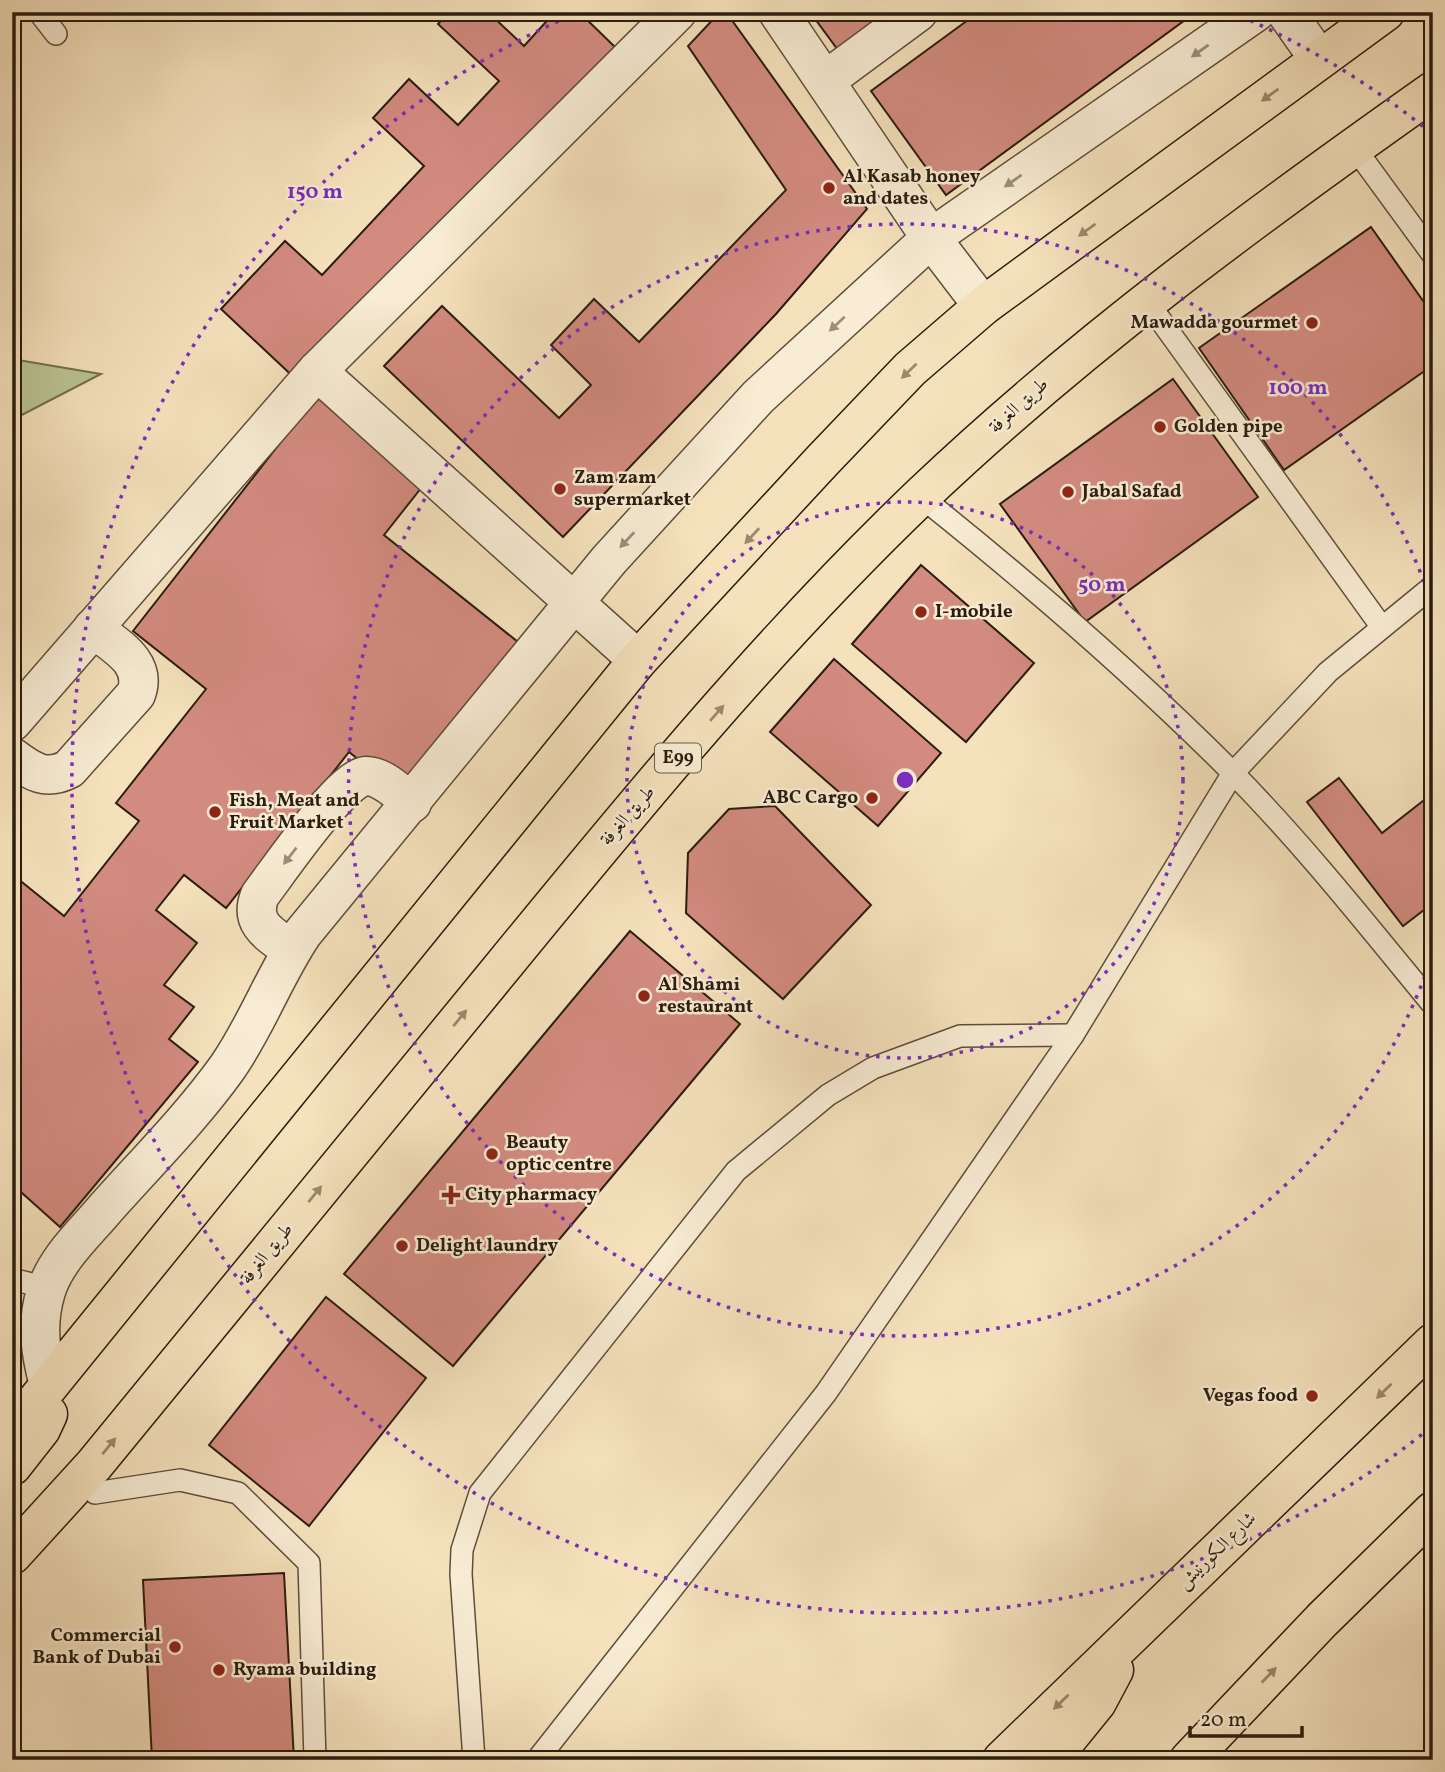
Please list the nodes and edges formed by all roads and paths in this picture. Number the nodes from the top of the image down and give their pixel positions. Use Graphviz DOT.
graph roads {
  1 [pos="39,12"];
  2 [pos="677,12"];
  3 [pos="778,12"];
  4 [pos="918,12"];
  5 [pos="1256,12"];
  6 [pos="1286,12"];
  7 [pos="1385,12"];
  8 [pos="56,34"];
  9 [pos="1319,59"];
  10 [pos="825,80"];
  11 [pos="1433,91"];
  12 [pos="1354,147"];
  13 [pos="932,237"];
  14 [pos="1433,255"];
  15 [pos="1146,300"];
  16 [pos="983,306"];
  17 [pos="317,371"];
  18 [pos="920,496"];
  19 [pos="1433,586"];
  20 [pos="575,603"];
  21 [pos="1381,626"];
  22 [pos="93,628"];
  23 [pos="638,660"];
  24 [pos="12,722"];
  25 [pos="12,757"];
  26 [pos="1233,773"];
  27 [pos="412,803"];
  28 [pos="292,950"];
  29 [pos="1433,1005"];
  30 [pos="1073,1035"];
  31 [pos="30,1284"];
  32 [pos="1433,1343"];
  33 [pos="49,1385"];
  34 [pos="12,1411"];
  35 [pos="12,1431"];
  36 [pos="12,1466"];
  37 [pos="95,1493"];
  38 [pos="1433,1511"];
  39 [pos="22,1544"];
  40 [pos="12,1571"];
  41 [pos="1137,1628"];
  42 [pos="315,1760"];
  43 [pos="474,1760"];
  44 [pos="537,1760"];
  45 [pos="1002,1760"];
  46 [pos="1050,1760"];
  47 [pos="1189,1760"];
  1 -- 8 [label="lane"];
  2 -- 17 [label="street"];
  3 -- 10 [label="street"];
  4 -- 10 [label="street"];
  5 -- 13 [label="street, one-way"];
  6 -- 9 [label="street"];
  7 -- 9 [label="highway"];
  9 -- 16 [label="highway, one-way"];
  10 -- 13 [label="street"];
  11 -- 12 [label="highway, طريق الغرفة / E99"];
  12 -- 14 [label="lane"];
  12 -- 15 [label="highway, طريق الغرفة / E99"];
  13 -- 16 [label="street"];
  13 -- 20 [label="street, one-way"];
  15 -- 18 [label="highway, طريق الغرفة / E99"];
  15 -- 21 [label="lane"];
  16 -- 23 [label="highway, one-way"];
  17 -- 20 [label="street"];
  17 -- 22 [label="street"];
  18 -- 26 [label="lane"];
  39 -- 18 [label="highway, طريق الغرفة / E99, one-way"];
  19 -- 21 [label="lane"];
  20 -- 23 [label="street"];
  20 -- 27 [label="street"];
  21 -- 26 [label="lane"];
  22 -- 24 [label="street"];
  22 -- 25 [label="street"];
  23 -- 33 [label="highway"];
  26 -- 29 [label="lane"];
  26 -- 30 [label="lane"];
  27 -- 28 [label="street"];
  27 -- 28 [label="street, one-way"];
  28 -- 31 [label="street"];
  30 -- 43 [label="lane"];
  30 -- 44 [label="lane"];
  31 -- 33 [label="street"];
  32 -- 41 [label="highway, شارع الكورنيش, one-way"];
  33 -- 34 [label="highway"];
  33 -- 35 [label="highway"];
  33 -- 36 [label="highway"];
  37 -- 42 [label="lane"];
  47 -- 38 [label="highway, one-way"];
  39 -- 40 [label="highway, طريق الغرفة"];
  41 -- 45 [label="highway, شارع الكورنيش, one-way"];
  41 -- 46 [label="highway"];
}
